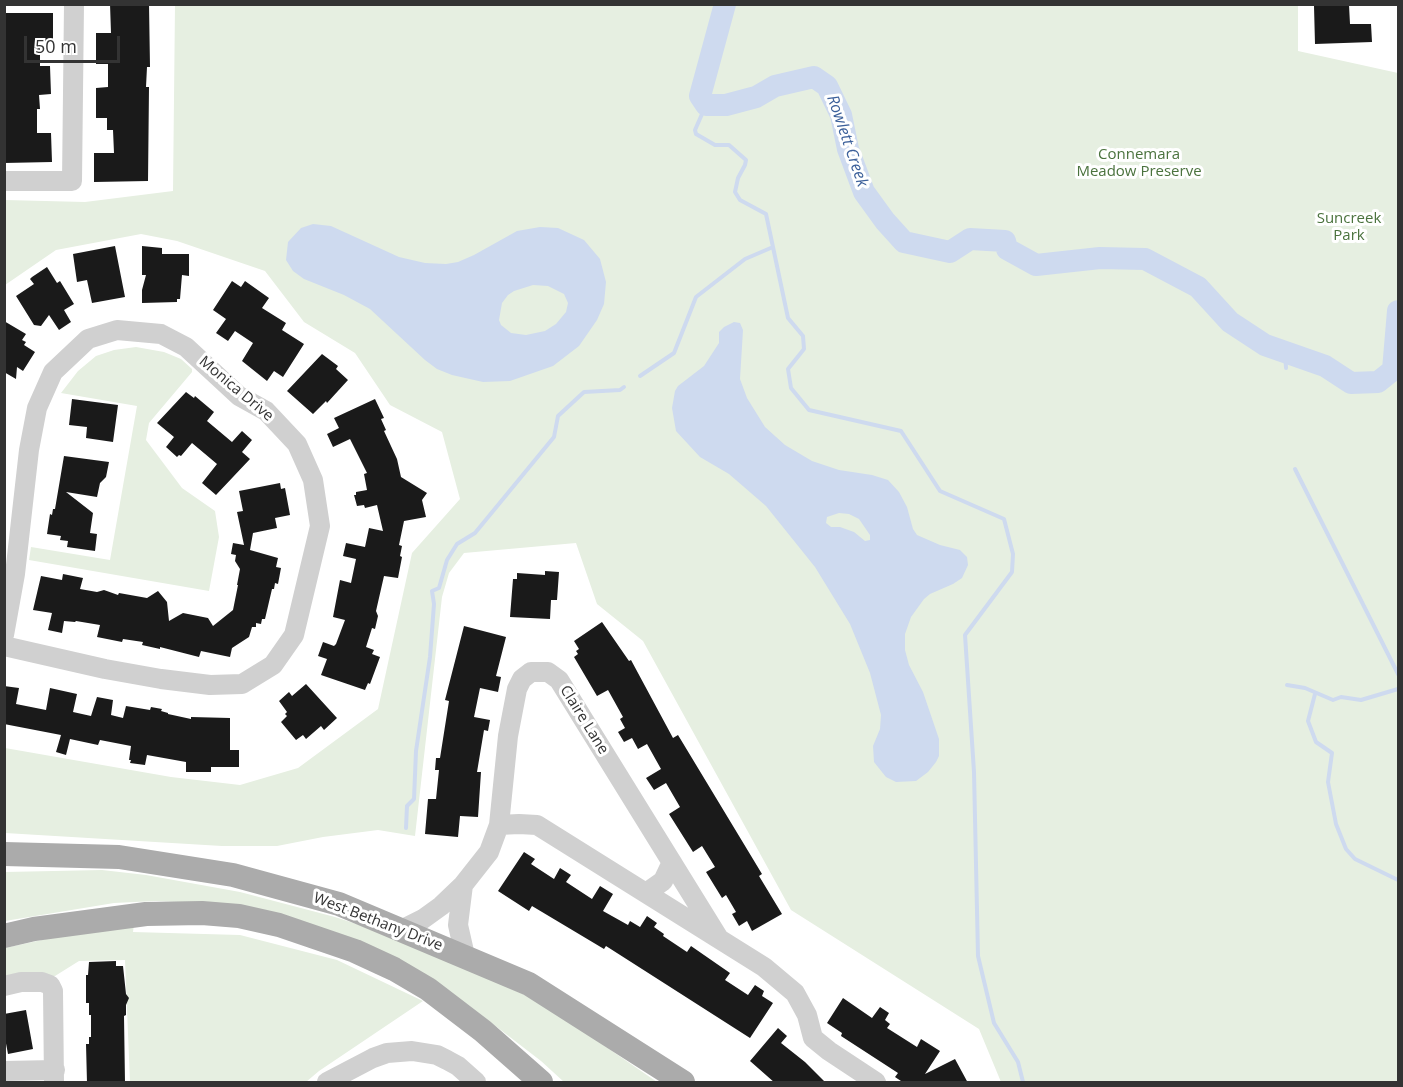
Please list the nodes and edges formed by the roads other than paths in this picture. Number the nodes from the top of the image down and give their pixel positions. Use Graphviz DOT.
graph roads {
  1 [pos="74,4"];
  2 [pos="4,181"];
  3 [pos="4,635"];
  4 [pos="4,646"];
  5 [pos="499,825"];
  6 [pos="4,854"];
  7 [pos="672,862"];
  8 [pos="463,885"];
  9 [pos="646,893"];
  10 [pos="401,930"];
  11 [pos="4,936"];
  12 [pos="718,938"];
  13 [pos="465,956"];
  14 [pos="4,986"];
  15 [pos="4,1071"];
  16 [pos="54,1076"];
  17 [pos="327,1083"];
  18 [pos="476,1083"];
  19 [pos="541,1083"];
  20 [pos="683,1083"];
  21 [pos="876,1083"];
  1 -- 2 [label="street"];
  3 -- 4 [label="street, Monica Drive"];
  5 -- 7 [label="street, Claire Lane"];
  5 -- 8 [label="street, Claire Lane"];
  5 -- 9 [label="street, Claire Lane"];
  6 -- 10 [label="main road, West Bethany Drive"];
  7 -- 9 [label="street"];
  7 -- 12 [label="street, Claire Lane"];
  8 -- 10 [label="street, Claire Lane"];
  8 -- 13 [label="street"];
  9 -- 12 [label="street, Claire Lane"];
  10 -- 13 [label="main road, West Bethany Drive"];
  11 -- 19 [label="main road"];
  12 -- 21 [label="street, Claire Lane"];
  13 -- 20 [label="main road, West Bethany Drive"];
  14 -- 16 [label="street"];
  15 -- 16 [label="street"];
  17 -- 18 [label="street"];
}
